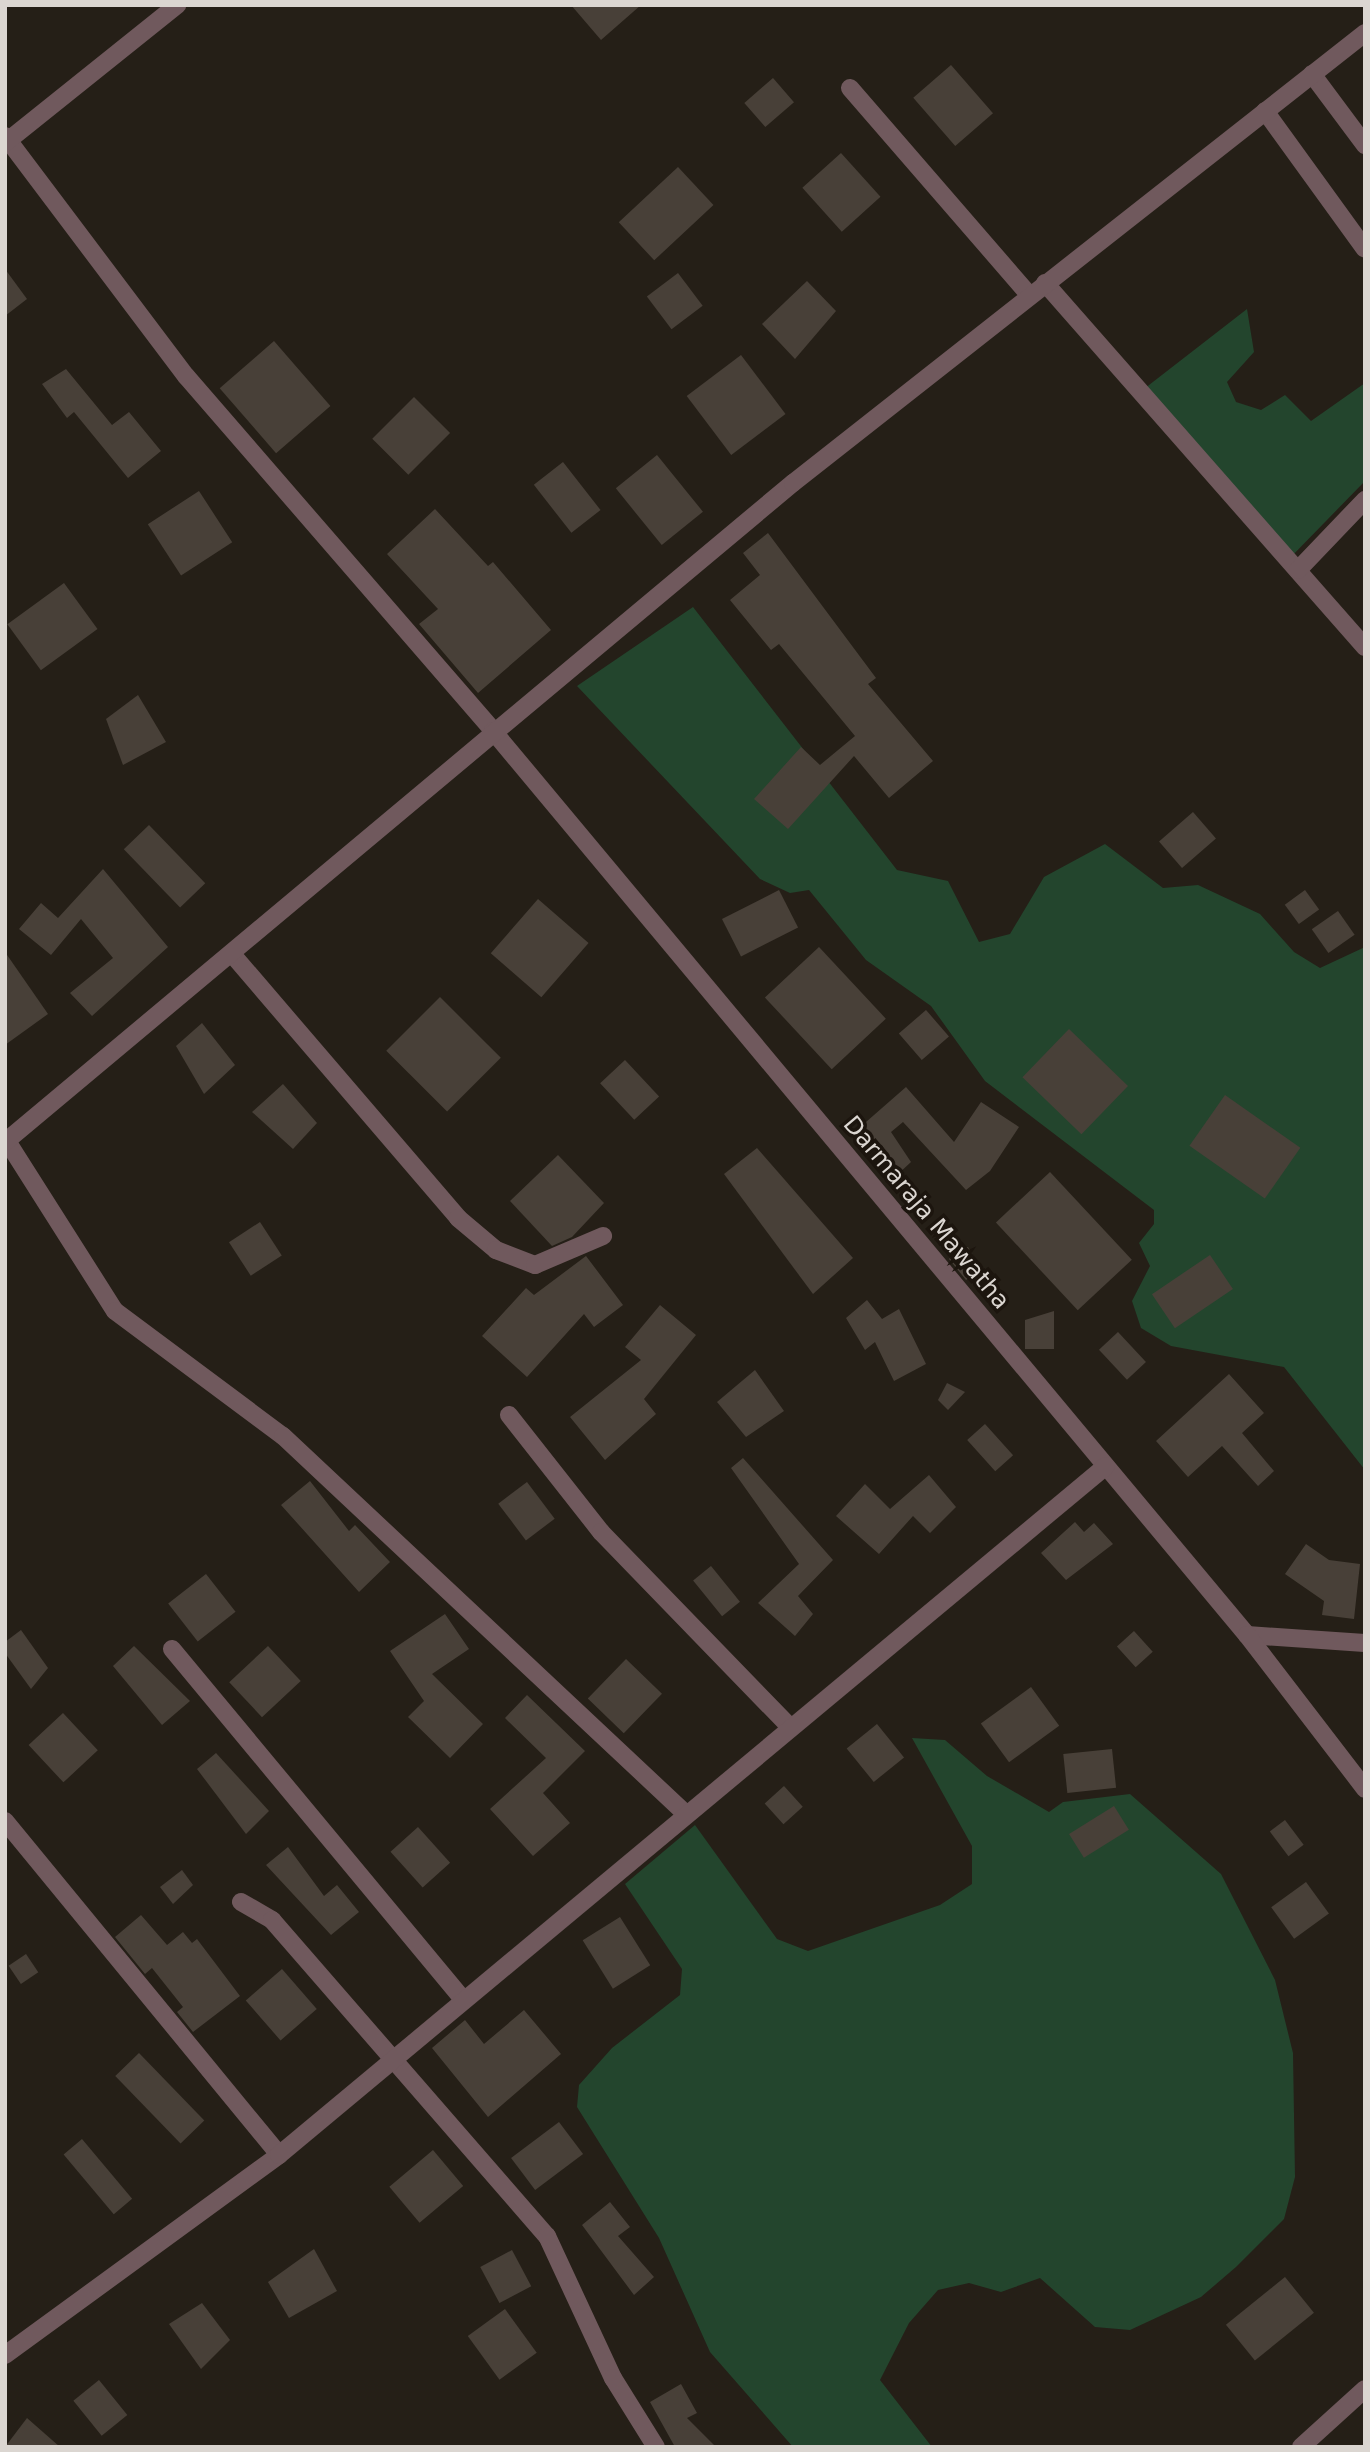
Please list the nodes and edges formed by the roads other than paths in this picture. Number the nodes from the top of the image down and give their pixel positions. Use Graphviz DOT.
graph roads {
  1 [pos="177,5"];
  2 [pos="1365,33"];
  3 [pos="1312,74"];
  4 [pos="850,88"];
  5 [pos="1265,111"];
  6 [pos="7,139"];
  7 [pos="1365,145"];
  8 [pos="1365,249"];
  9 [pos="1045,283"];
  10 [pos="1029,295"];
  11 [pos="1365,500"];
  12 [pos="1298,569"];
  13 [pos="1365,647"];
  14 [pos="492,731"];
  15 [pos="232,954"];
  16 [pos="6,1142"];
  17 [pos="603,1236"];
  18 [pos="509,1415"];
  19 [pos="1106,1466"];
  20 [pos="1247,1635"];
  21 [pos="1365,1643"];
  22 [pos="172,1649"];
  23 [pos="790,1727"];
  24 [pos="1365,1788"];
  25 [pos="686,1814"];
  26 [pos="5,1821"];
  27 [pos="241,1902"];
  28 [pos="463,2000"];
  29 [pos="389,2062"];
  30 [pos="279,2155"];
  31 [pos="5,2355"];
  32 [pos="1365,2389"];
  33 [pos="656,2447"];
  34 [pos="1301,2447"];
  1 -- 6 [label="street"];
  2 -- 3 [label="street"];
  3 -- 5 [label="street"];
  3 -- 7 [label="street"];
  4 -- 10 [label="street"];
  5 -- 8 [label="street"];
  5 -- 9 [label="street"];
  6 -- 14 [label="street, Darmaraja Mawatha"];
  9 -- 10 [label="street"];
  9 -- 12 [label="street"];
  10 -- 14 [label="street"];
  11 -- 12 [label="street"];
  12 -- 13 [label="street"];
  14 -- 15 [label="street"];
  14 -- 19 [label="street, Darmaraja Mawatha"];
  15 -- 16 [label="street"];
  15 -- 17 [label="street"];
  16 -- 25 [label="street"];
  18 -- 23 [label="street"];
  19 -- 20 [label="street, Darmaraja Mawatha"];
  19 -- 23 [label="street"];
  20 -- 21 [label="street"];
  20 -- 24 [label="street, Darmaraja Mawatha"];
  22 -- 28 [label="street"];
  23 -- 25 [label="street"];
  25 -- 28 [label="street"];
  26 -- 30 [label="street"];
  27 -- 29 [label="street"];
  28 -- 29 [label="street"];
  29 -- 30 [label="street"];
  29 -- 33 [label="street"];
  30 -- 31 [label="street"];
  32 -- 34 [label="street"];
}
